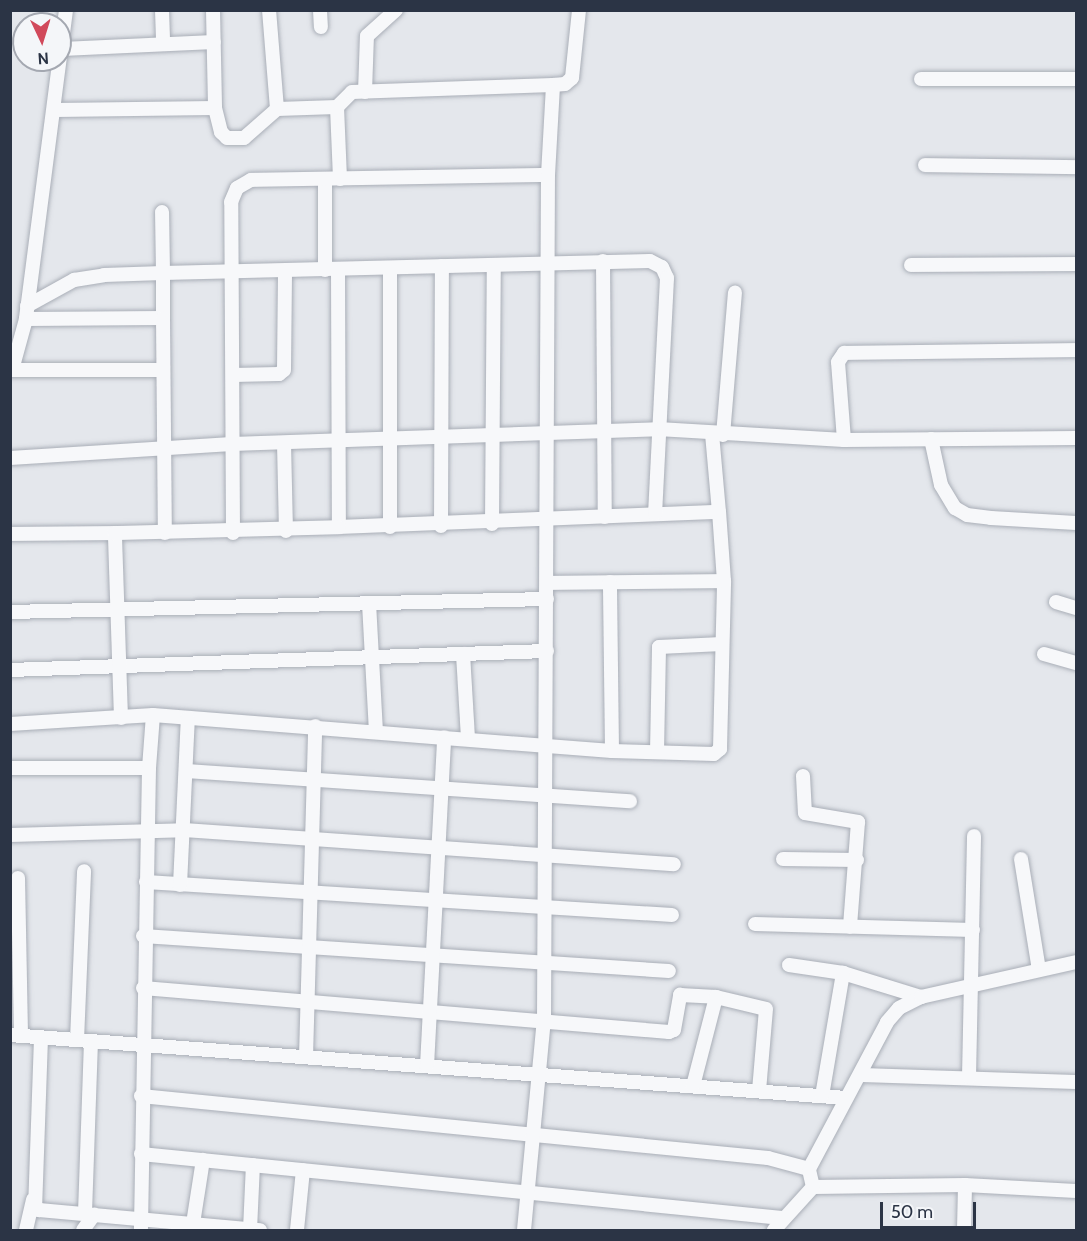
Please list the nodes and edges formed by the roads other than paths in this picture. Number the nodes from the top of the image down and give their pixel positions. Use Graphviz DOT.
graph roads {
  1 [pos="162,10"];
  2 [pos="213,10"];
  3 [pos="269,10"];
  4 [pos="320,10"];
  5 [pos="396,10"];
  6 [pos="579,10"];
  7 [pos="321,27"];
  8 [pos="214,42"];
  9 [pos="163,43"];
  10 [pos="72,48"];
  11 [pos="59,72"];
  12 [pos="921,79"];
  13 [pos="1077,79"];
  14 [pos="553,85"];
  15 [pos="365,92"];
  16 [pos="337,107"];
  17 [pos="215,108"];
  18 [pos="277,109"];
  19 [pos="55,110"];
  20 [pos="925,165"];
  21 [pos="1077,167"];
  22 [pos="548,175"];
  23 [pos="325,179"];
  24 [pos="340,179"];
  25 [pos="162,212"];
  26 [pos="603,261"];
  27 [pos="546,263"];
  28 [pos="1077,264"];
  29 [pos="494,265"];
  30 [pos="911,265"];
  31 [pos="442,266"];
  32 [pos="390,268"];
  33 [pos="332,270"];
  34 [pos="285,271"];
  35 [pos="163,273"];
  36 [pos="233,273"];
  37 [pos="735,293"];
  38 [pos="26,313"];
  39 [pos="163,318"];
  40 [pos="1077,350"];
  41 [pos="163,370"];
  42 [pos="233,375"];
  43 [pos="658,429"];
  44 [pos="604,432"];
  45 [pos="548,434"];
  46 [pos="717,434"];
  47 [pos="441,436"];
  48 [pos="493,436"];
  49 [pos="1077,438"];
  50 [pos="390,439"];
  51 [pos="931,439"];
  52 [pos="337,440"];
  53 [pos="843,440"];
  54 [pos="284,443"];
  55 [pos="232,444"];
  56 [pos="164,447"];
  57 [pos="10,458"];
  58 [pos="719,512"];
  59 [pos="655,513"];
  60 [pos="605,517"];
  61 [pos="548,521"];
  62 [pos="1077,523"];
  63 [pos="492,524"];
  64 [pos="390,526"];
  65 [pos="441,526"];
  66 [pos="339,527"];
  67 [pos="286,531"];
  68 [pos="115,533"];
  69 [pos="165,533"];
  70 [pos="233,533"];
  71 [pos="10,534"];
  72 [pos="724,581"];
  73 [pos="610,582"];
  74 [pos="547,583"];
  75 [pos="547,599"];
  76 [pos="1056,602"];
  77 [pos="369,603"];
  78 [pos="1077,608"];
  79 [pos="118,610"];
  80 [pos="10,612"];
  81 [pos="722,644"];
  82 [pos="547,651"];
  83 [pos="463,654"];
  84 [pos="1044,654"];
  85 [pos="373,658"];
  86 [pos="1077,663"];
  87 [pos="119,665"];
  88 [pos="10,670"];
  89 [pos="153,715"];
  90 [pos="121,718"];
  91 [pos="188,718"];
  92 [pos="10,724"];
  93 [pos="315,726"];
  94 [pos="376,731"];
  95 [pos="444,737"];
  96 [pos="468,738"];
  97 [pos="548,746"];
  98 [pos="612,751"];
  99 [pos="657,752"];
  100 [pos="10,768"];
  101 [pos="149,768"];
  102 [pos="186,771"];
  103 [pos="803,776"];
  104 [pos="315,780"];
  105 [pos="441,791"];
  106 [pos="546,798"];
  107 [pos="630,801"];
  108 [pos="184,830"];
  109 [pos="146,834"];
  110 [pos="10,835"];
  111 [pos="974,836"];
  112 [pos="310,839"];
  113 [pos="438,848"];
  114 [pos="546,855"];
  115 [pos="783,859"];
  116 [pos="1021,859"];
  117 [pos="856,860"];
  118 [pos="674,864"];
  119 [pos="84,871"];
  120 [pos="18,878"];
  121 [pos="146,882"];
  122 [pos="180,885"];
  123 [pos="309,892"];
  124 [pos="435,900"];
  125 [pos="543,907"];
  126 [pos="672,915"];
  127 [pos="755,924"];
  128 [pos="850,927"];
  129 [pos="973,930"];
  130 [pos="143,936"];
  131 [pos="308,947"];
  132 [pos="432,955"];
  133 [pos="544,962"];
  134 [pos="1077,962"];
  135 [pos="789,965"];
  136 [pos="1040,970"];
  137 [pos="669,971"];
  138 [pos="843,973"];
  139 [pos="974,985"];
  140 [pos="143,988"];
  141 [pos="716,997"];
  142 [pos="921,997"];
  143 [pos="307,1001"];
  144 [pos="430,1011"];
  145 [pos="544,1020"];
  146 [pos="16,1036"];
  147 [pos="41,1038"];
  148 [pos="77,1040"];
  149 [pos="92,1041"];
  150 [pos="142,1045"];
  151 [pos="306,1058"];
  152 [pos="427,1066"];
  153 [pos="539,1075"];
  154 [pos="861,1075"];
  155 [pos="969,1077"];
  156 [pos="1077,1082"];
  157 [pos="693,1086"];
  158 [pos="759,1091"];
  159 [pos="141,1096"];
  160 [pos="822,1096"];
  161 [pos="846,1098"];
  162 [pos="533,1133"];
  163 [pos="141,1154"];
  164 [pos="203,1160"];
  165 [pos="253,1165"];
  166 [pos="809,1169"];
  167 [pos="303,1170"];
  168 [pos="965,1185"];
  169 [pos="813,1187"];
  170 [pos="1077,1191"];
  171 [pos="529,1192"];
  172 [pos="33,1200"];
  173 [pos="89,1214"];
  174 [pos="782,1218"];
  175 [pos="141,1224"];
  176 [pos="193,1227"];
  177 [pos="26,1230"];
  178 [pos="84,1230"];
  179 [pos="250,1230"];
  180 [pos="260,1230"];
  181 [pos="297,1230"];
  182 [pos="524,1230"];
  183 [pos="774,1230"];
  184 [pos="964,1230"];
  1 -- 9 [label="street"];
  2 -- 8 [label="street"];
  3 -- 18 [label="street"];
  4 -- 7 [label="street"];
  5 -- 15 [label="street"];
  6 -- 14 [label="street"];
  8 -- 9 [label="street"];
  8 -- 17 [label="street"];
  9 -- 10 [label="street"];
  11 -- 19 [label="street"];
  12 -- 13 [label="street"];
  14 -- 15 [label="street"];
  14 -- 22 [label="street"];
  15 -- 16 [label="street"];
  16 -- 18 [label="street"];
  16 -- 24 [label="street"];
  17 -- 18 [label="street"];
  17 -- 19 [label="street"];
  19 -- 38 [label="street"];
  20 -- 21 [label="street"];
  22 -- 24 [label="street"];
  22 -- 27 [label="street"];
  23 -- 24 [label="street"];
  23 -- 33 [label="street"];
  23 -- 36 [label="street"];
  25 -- 35 [label="street"];
  26 -- 27 [label="street"];
  26 -- 43 [label="street"];
  26 -- 44 [label="street"];
  27 -- 29 [label="street"];
  27 -- 45 [label="street"];
  28 -- 30 [label="street"];
  29 -- 31 [label="street"];
  29 -- 48 [label="street"];
  31 -- 32 [label="street"];
  31 -- 47 [label="street"];
  32 -- 33 [label="street"];
  32 -- 50 [label="street"];
  33 -- 34 [label="street"];
  33 -- 52 [label="street"];
  34 -- 36 [label="street"];
  34 -- 42 [label="street"];
  35 -- 36 [label="street"];
  35 -- 38 [label="street"];
  35 -- 39 [label="street"];
  36 -- 42 [label="street"];
  37 -- 46 [label="street"];
  38 -- 39 [label="street"];
  38 -- 41 [label="street"];
  39 -- 41 [label="street"];
  40 -- 53 [label="street"];
  41 -- 56 [label="street"];
  42 -- 55 [label="street"];
  43 -- 44 [label="street"];
  43 -- 46 [label="street"];
  43 -- 59 [label="street"];
  44 -- 45 [label="street"];
  44 -- 60 [label="street"];
  45 -- 48 [label="street"];
  45 -- 61 [label="street"];
  46 -- 53 [label="street"];
  46 -- 58 [label="street"];
  47 -- 48 [label="street"];
  47 -- 50 [label="street"];
  47 -- 65 [label="street"];
  48 -- 63 [label="street"];
  49 -- 51 [label="street"];
  50 -- 52 [label="street"];
  50 -- 64 [label="street"];
  51 -- 53 [label="street"];
  51 -- 62 [label="street"];
  52 -- 54 [label="street"];
  52 -- 66 [label="street"];
  54 -- 55 [label="street"];
  54 -- 67 [label="street"];
  55 -- 56 [label="street"];
  55 -- 70 [label="street"];
  56 -- 57 [label="street"];
  56 -- 69 [label="street"];
  58 -- 59 [label="street"];
  58 -- 72 [label="street"];
  59 -- 60 [label="street"];
  60 -- 61 [label="street"];
  61 -- 63 [label="street"];
  61 -- 74 [label="street"];
  63 -- 65 [label="street"];
  64 -- 65 [label="street"];
  64 -- 66 [label="street"];
  66 -- 67 [label="street"];
  67 -- 70 [label="street"];
  68 -- 69 [label="street"];
  68 -- 71 [label="street"];
  68 -- 79 [label="street"];
  69 -- 70 [label="street"];
  72 -- 73 [label="street"];
  72 -- 81 [label="street"];
  73 -- 74 [label="street"];
  73 -- 98 [label="street"];
  74 -- 75 [label="street"];
  75 -- 77 [label="street"];
  75 -- 82 [label="street"];
  76 -- 78 [label="street"];
  77 -- 79 [label="street"];
  77 -- 85 [label="street"];
  79 -- 80 [label="street"];
  79 -- 87 [label="street"];
  81 -- 99 [label="street"];
  81 -- 99 [label="street"];
  82 -- 83 [label="street"];
  82 -- 97 [label="street"];
  83 -- 85 [label="street"];
  83 -- 96 [label="street"];
  84 -- 86 [label="street"];
  85 -- 87 [label="street"];
  85 -- 94 [label="street"];
  87 -- 88 [label="street"];
  87 -- 90 [label="street"];
  89 -- 90 [label="street"];
  89 -- 91 [label="street"];
  89 -- 101 [label="street"];
  90 -- 92 [label="street"];
  91 -- 93 [label="street"];
  91 -- 102 [label="street"];
  93 -- 94 [label="street"];
  93 -- 104 [label="street"];
  94 -- 95 [label="street"];
  95 -- 96 [label="street"];
  95 -- 105 [label="street"];
  96 -- 97 [label="street"];
  97 -- 98 [label="street"];
  97 -- 106 [label="street"];
  98 -- 99 [label="street"];
  100 -- 101 [label="street"];
  101 -- 109 [label="street"];
  102 -- 104 [label="street"];
  102 -- 108 [label="street"];
  103 -- 117 [label="street"];
  104 -- 105 [label="street"];
  104 -- 112 [label="street"];
  105 -- 106 [label="street"];
  105 -- 113 [label="street"];
  106 -- 107 [label="street"];
  106 -- 114 [label="street"];
  108 -- 109 [label="street"];
  108 -- 112 [label="street"];
  108 -- 122 [label="street"];
  109 -- 110 [label="street"];
  109 -- 121 [label="street"];
  111 -- 129 [label="street"];
  112 -- 113 [label="street"];
  112 -- 123 [label="street"];
  113 -- 114 [label="street"];
  113 -- 124 [label="street"];
  114 -- 118 [label="street"];
  114 -- 125 [label="street"];
  115 -- 117 [label="street"];
  116 -- 136 [label="street"];
  117 -- 128 [label="street"];
  119 -- 148 [label="street"];
  120 -- 146 [label="street"];
  121 -- 122 [label="street"];
  121 -- 130 [label="street"];
  122 -- 123 [label="street"];
  123 -- 124 [label="street"];
  123 -- 131 [label="street"];
  124 -- 125 [label="street"];
  124 -- 132 [label="street"];
  125 -- 126 [label="street"];
  125 -- 133 [label="street"];
  127 -- 128 [label="street"];
  128 -- 129 [label="street"];
  129 -- 139 [label="street"];
  130 -- 131 [label="street"];
  130 -- 140 [label="street"];
  131 -- 132 [label="street"];
  131 -- 143 [label="street"];
  132 -- 133 [label="street"];
  132 -- 144 [label="street"];
  133 -- 137 [label="street"];
  133 -- 145 [label="street"];
  134 -- 136 [label="street"];
  135 -- 138 [label="street"];
  136 -- 139 [label="street"];
  138 -- 142 [label="street"];
  138 -- 160 [label="street"];
  139 -- 142 [label="street"];
  139 -- 155 [label="street"];
  140 -- 143 [label="street"];
  140 -- 150 [label="street"];
  141 -- 145 [label="street"];
  141 -- 157 [label="street"];
  141 -- 158 [label="street"];
  142 -- 154 [label="street"];
  143 -- 144 [label="street"];
  143 -- 151 [label="street"];
  144 -- 145 [label="street"];
  144 -- 152 [label="street"];
  145 -- 153 [label="street"];
  146 -- 147 [label="street"];
  147 -- 148 [label="street"];
  147 -- 172 [label="street"];
  148 -- 149 [label="street"];
  149 -- 150 [label="street"];
  149 -- 173 [label="street"];
  150 -- 151 [label="street"];
  150 -- 159 [label="street"];
  151 -- 152 [label="street"];
  152 -- 153 [label="street"];
  153 -- 157 [label="street"];
  153 -- 162 [label="street"];
  154 -- 155 [label="street"];
  154 -- 161 [label="street"];
  155 -- 156 [label="street"];
  157 -- 158 [label="street"];
  158 -- 160 [label="street"];
  159 -- 162 [label="street"];
  159 -- 163 [label="street"];
  160 -- 161 [label="street"];
  161 -- 166 [label="street"];
  162 -- 166 [label="street"];
  162 -- 171 [label="street"];
  163 -- 164 [label="street"];
  163 -- 175 [label="street"];
  164 -- 165 [label="street"];
  164 -- 176 [label="street"];
  165 -- 167 [label="street"];
  165 -- 179 [label="street"];
  166 -- 169 [label="street"];
  167 -- 171 [label="street"];
  167 -- 181 [label="street"];
  168 -- 169 [label="street"];
  168 -- 170 [label="street"];
  168 -- 184 [label="street"];
  169 -- 174 [label="street"];
  171 -- 174 [label="street"];
  171 -- 182 [label="street"];
  172 -- 173 [label="street"];
  172 -- 177 [label="street"];
  173 -- 175 [label="street"];
  173 -- 178 [label="street"];
  174 -- 183 [label="street"];
  175 -- 176 [label="street"];
  176 -- 179 [label="street"];
  179 -- 180 [label="street"];
}
